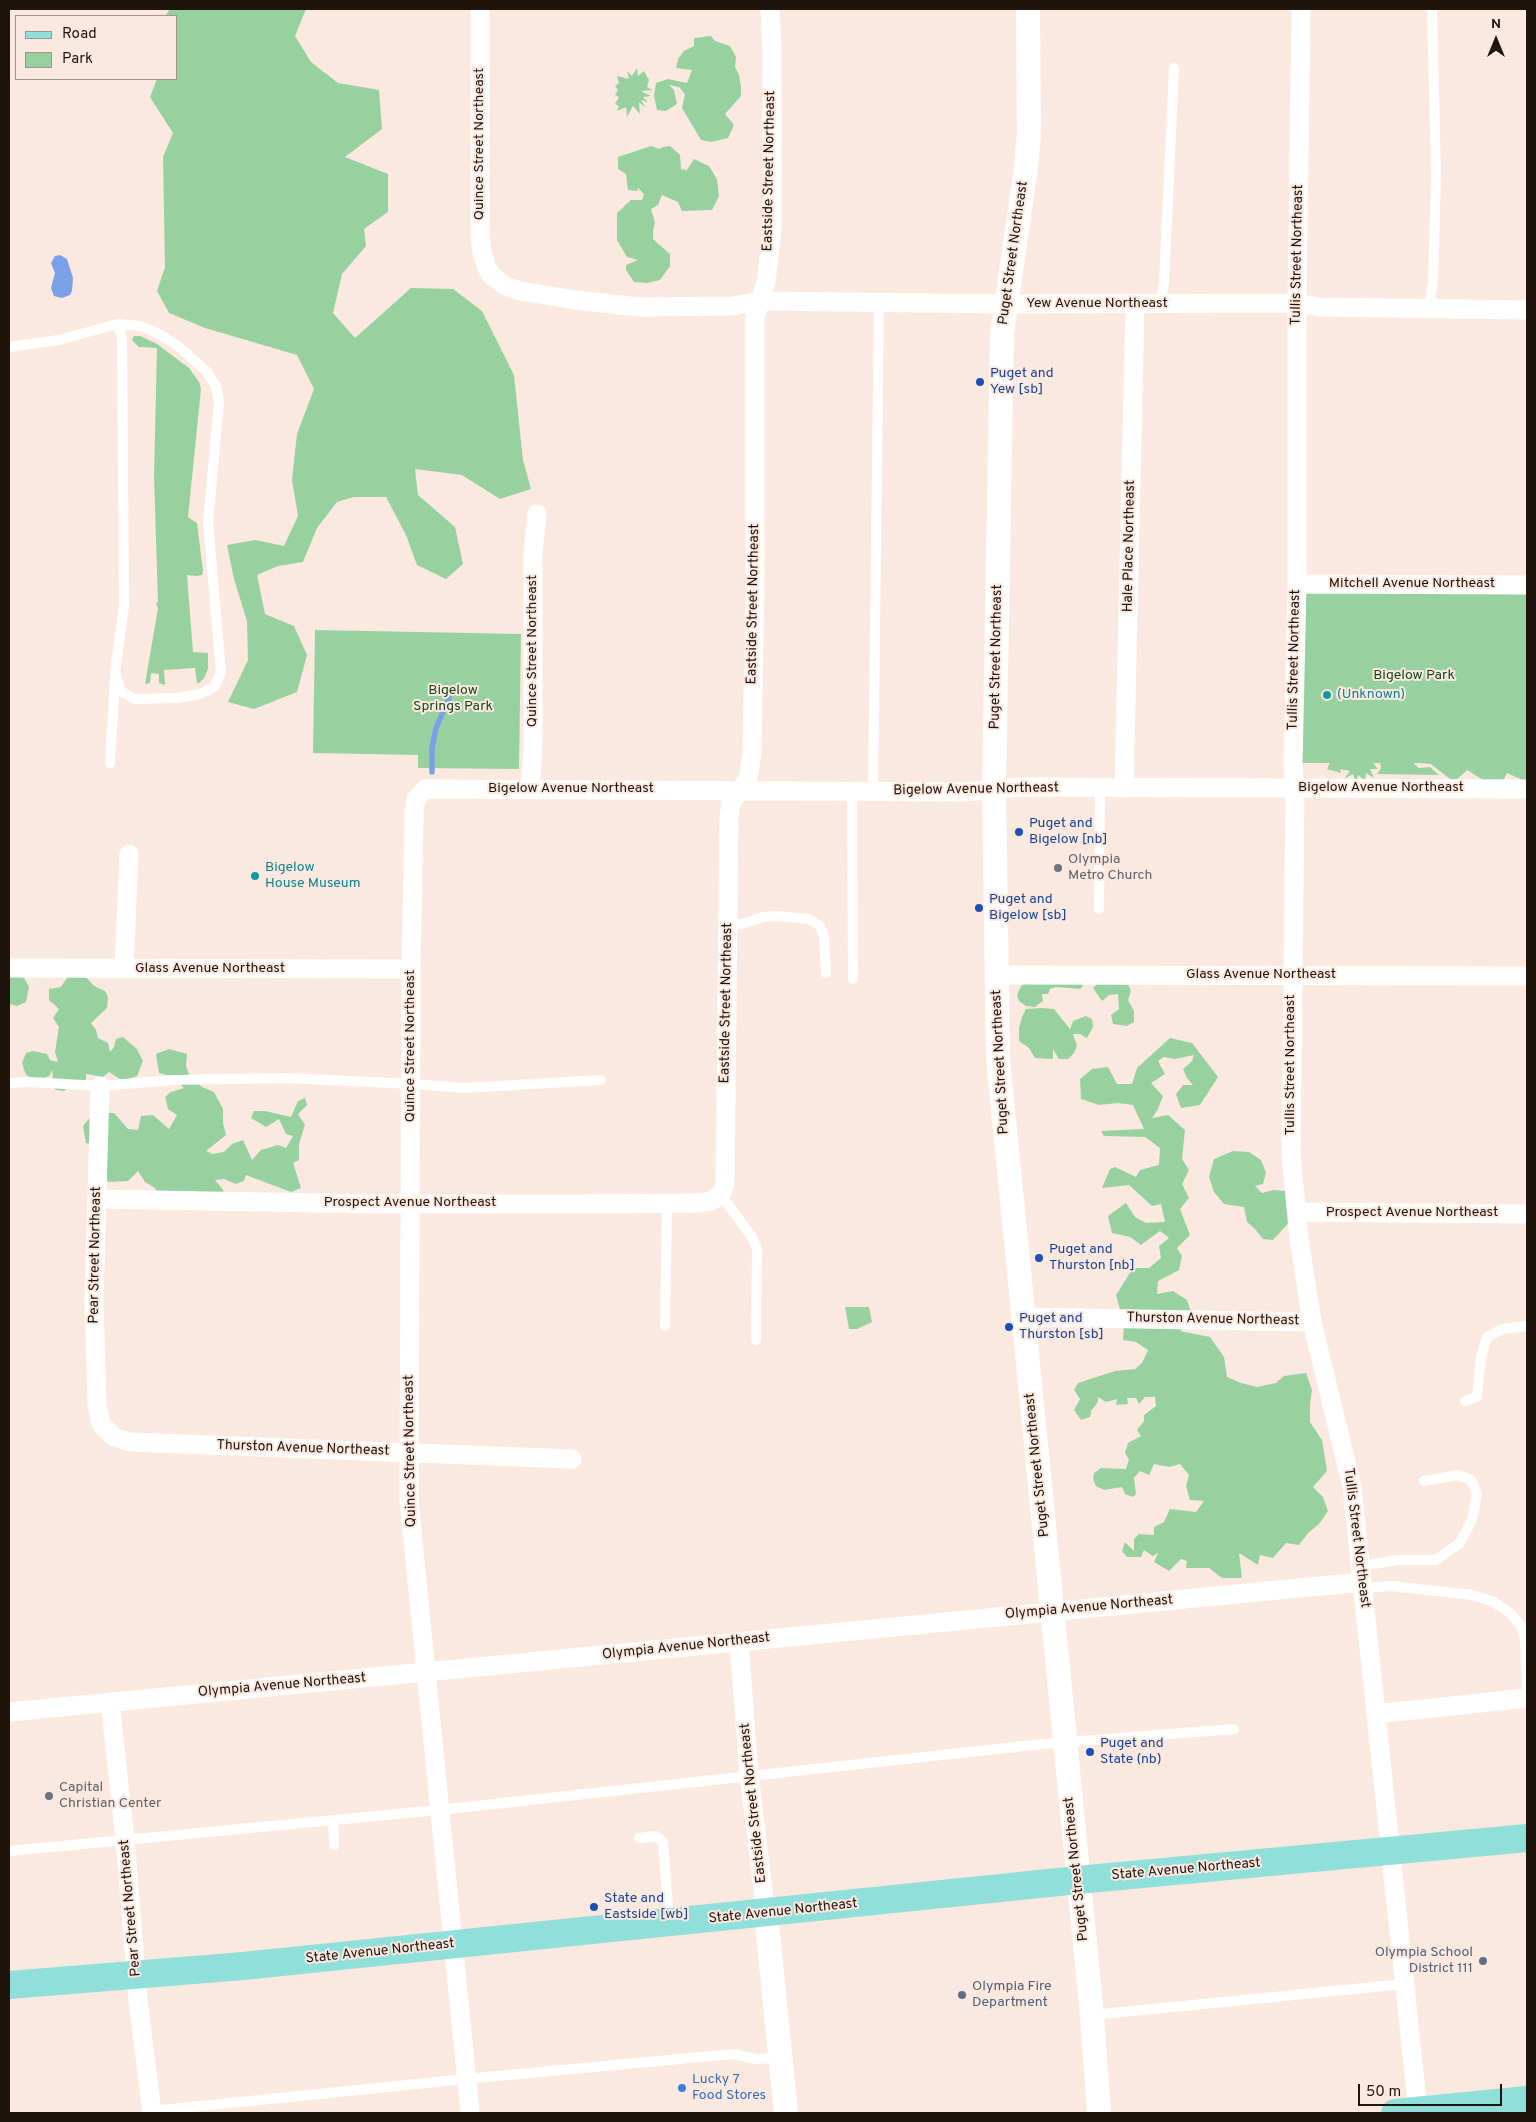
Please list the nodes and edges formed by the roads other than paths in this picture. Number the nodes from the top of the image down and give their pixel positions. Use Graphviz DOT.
graph roads {
  1 [pos="480,9"];
  2 [pos="770,9"];
  3 [pos="1028,9"];
  4 [pos="1301,9"];
  5 [pos="1432,9"];
  6 [pos="1174,68"];
  7 [pos="492,276"];
  8 [pos="761,301"];
  9 [pos="879,302"];
  10 [pos="1135,303"];
  11 [pos="1160,303"];
  12 [pos="1005,304"];
  13 [pos="1297,304"];
  14 [pos="1429,309"];
  15 [pos="1527,310"];
  16 [pos="117,324"];
  17 [pos="9,347"];
  18 [pos="537,514"];
  19 [pos="1297,584"];
  20 [pos="1527,585"];
  21 [pos="115,672"];
  22 [pos="110,763"];
  23 [pos="530,788"];
  24 [pos="1100,788"];
  25 [pos="1124,788"];
  26 [pos="1295,788"];
  27 [pos="425,789"];
  28 [pos="994,789"];
  29 [pos="1527,789"];
  30 [pos="738,791"];
  31 [pos="852,791"];
  32 [pos="873,791"];
  33 [pos="129,854"];
  34 [pos="1099,909"];
  35 [pos="728,924"];
  36 [pos="9,968"];
  37 [pos="124,969"];
  38 [pos="411,969"];
  39 [pos="826,973"];
  40 [pos="996,975"];
  41 [pos="1292,975"];
  42 [pos="1527,976"];
  43 [pos="853,978"];
  44 [pos="602,1080"];
  45 [pos="9,1083"];
  46 [pos="412,1084"];
  47 [pos="100,1086"];
  48 [pos="721,1194"];
  49 [pos="97,1199"];
  50 [pos="667,1203"];
  51 [pos="410,1204"];
  52 [pos="1297,1212"];
  53 [pos="1527,1214"];
  54 [pos="1023,1317"];
  55 [pos="1312,1322"];
  56 [pos="665,1326"];
  57 [pos="1527,1326"];
  58 [pos="756,1340"];
  59 [pos="1464,1401"];
  60 [pos="101,1424"];
  61 [pos="410,1453"];
  62 [pos="572,1459"];
  63 [pos="1424,1481"];
  64 [pos="1362,1578"];
  65 [pos="1052,1612"];
  66 [pos="739,1642"];
  67 [pos="426,1672"];
  68 [pos="1527,1697"];
  69 [pos="110,1702"];
  70 [pos="9,1712"];
  71 [pos="1376,1714"];
  72 [pos="1234,1729"];
  73 [pos="1066,1742"];
  74 [pos="749,1776"];
  75 [pos="440,1810"];
  76 [pos="333,1820"];
  77 [pos="639,1838"];
  78 [pos="1527,1838"];
  79 [pos="126,1839"];
  80 [pos="334,1845"];
  81 [pos="1392,1850"];
  82 [pos="9,1851"];
  83 [pos="1078,1880"];
  84 [pos="766,1914"];
  85 [pos="669,1923"];
  86 [pos="453,1945"];
  87 [pos="137,1975"];
  88 [pos="1405,1984"];
  89 [pos="9,1985"];
  90 [pos="1092,2015"];
  91 [pos="779,2058"];
  92 [pos="466,2079"];
  93 [pos="1527,2100"];
  94 [pos="152,2112"];
  95 [pos="1406,2112"];
  96 [pos="470,2113"];
  97 [pos="786,2113"];
  98 [pos="1099,2113"];
  1 -- 7 [label="street, Quince Street Northeast"];
  2 -- 8 [label="street, Eastside Street Northeast"];
  3 -- 12 [label="street, Puget Street Northeast"];
  4 -- 13 [label="street, Tullis Street Northeast"];
  5 -- 14 [label="lane"];
  6 -- 11 [label="lane"];
  7 -- 8 [label="street, Yew Avenue Northeast"];
  8 -- 9 [label="street, Yew Avenue Northeast"];
  8 -- 30 [label="street, Eastside Street Northeast"];
  9 -- 12 [label="street, Yew Avenue Northeast"];
  9 -- 32 [label="lane"];
  10 -- 11 [label="street, Yew Avenue Northeast"];
  10 -- 12 [label="street, Yew Avenue Northeast"];
  10 -- 25 [label="street, Hale Place Northeast"];
  11 -- 13 [label="street, Yew Avenue Northeast"];
  12 -- 28 [label="street, Puget Street Northeast"];
  13 -- 14 [label="street, Yew Avenue Northeast"];
  13 -- 19 [label="street, Tullis Street Northeast"];
  14 -- 15 [label="street, Yew Avenue Northeast"];
  16 -- 17 [label="lane"];
  16 -- 21 [label="lane"];
  16 -- 21 [label="lane"];
  18 -- 23 [label="street, Quince Street Northeast"];
  19 -- 20 [label="street, Mitchell Avenue Northeast"];
  19 -- 26 [label="street, Tullis Street Northeast"];
  21 -- 22 [label="lane"];
  23 -- 27 [label="street, Bigelow Avenue Northeast"];
  23 -- 30 [label="street, Bigelow Avenue Northeast"];
  24 -- 25 [label="street, Bigelow Avenue Northeast"];
  24 -- 28 [label="street, Bigelow Avenue Northeast"];
  24 -- 34 [label="lane"];
  25 -- 26 [label="street, Bigelow Avenue Northeast"];
  26 -- 29 [label="street, Bigelow Avenue Northeast"];
  26 -- 41 [label="street, Tullis Street Northeast"];
  27 -- 38 [label="street, Quince Street Northeast"];
  28 -- 32 [label="street, Bigelow Avenue Northeast"];
  28 -- 40 [label="street, Puget Street Northeast"];
  30 -- 31 [label="street, Bigelow Avenue Northeast"];
  30 -- 35 [label="street, Eastside Street Northeast"];
  31 -- 32 [label="street, Bigelow Avenue Northeast"];
  31 -- 43 [label="lane"];
  33 -- 37 [label="street"];
  35 -- 39 [label="lane"];
  35 -- 48 [label="street, Eastside Street Northeast"];
  36 -- 37 [label="street, Glass Avenue Northeast"];
  37 -- 38 [label="street, Glass Avenue Northeast"];
  38 -- 46 [label="street, Quince Street Northeast"];
  40 -- 41 [label="street, Glass Avenue Northeast"];
  40 -- 54 [label="street, Puget Street Northeast"];
  41 -- 42 [label="street, Glass Avenue Northeast"];
  41 -- 52 [label="street, Tullis Street Northeast"];
  44 -- 46 [label="lane"];
  45 -- 47 [label="lane"];
  46 -- 47 [label="lane"];
  46 -- 51 [label="street, Quince Street Northeast"];
  47 -- 49 [label="street, Pear Street Northeast"];
  48 -- 50 [label="street, Prospect Avenue Northeast"];
  48 -- 58 [label="lane"];
  49 -- 51 [label="street, Prospect Avenue Northeast"];
  49 -- 60 [label="street, Pear Street Northeast"];
  50 -- 51 [label="street, Prospect Avenue Northeast"];
  50 -- 56 [label="lane"];
  51 -- 61 [label="street, Quince Street Northeast"];
  52 -- 53 [label="street, Prospect Avenue Northeast"];
  52 -- 55 [label="street, Tullis Street Northeast"];
  54 -- 55 [label="street, Thurston Avenue Northeast"];
  54 -- 65 [label="street, Puget Street Northeast"];
  55 -- 64 [label="street, Tullis Street Northeast"];
  57 -- 59 [label="lane"];
  60 -- 61 [label="street, Thurston Avenue Northeast"];
  61 -- 62 [label="street, Thurston Avenue Northeast"];
  61 -- 67 [label="street, Quince Street Northeast"];
  63 -- 64 [label="lane"];
  64 -- 65 [label="street, Olympia Avenue Northeast"];
  64 -- 68 [label="lane"];
  64 -- 71 [label="street, Tullis Street Northeast"];
  65 -- 66 [label="street, Olympia Avenue Northeast"];
  65 -- 73 [label="street, Puget Street Northeast"];
  66 -- 67 [label="street, Olympia Avenue Northeast"];
  66 -- 74 [label="street, Eastside Street Northeast"];
  67 -- 69 [label="street, Olympia Avenue Northeast"];
  67 -- 75 [label="street, Quince Street Northeast"];
  68 -- 71 [label="street"];
  69 -- 70 [label="street, Olympia Avenue Northeast"];
  69 -- 79 [label="street, Pear Street Northeast"];
  71 -- 81 [label="street, Tullis Street Northeast"];
  72 -- 73 [label="lane"];
  73 -- 74 [label="lane"];
  73 -- 83 [label="street, Puget Street Northeast"];
  74 -- 75 [label="lane"];
  74 -- 84 [label="street, Eastside Street Northeast"];
  75 -- 76 [label="lane"];
  75 -- 86 [label="street, Quince Street Northeast"];
  76 -- 79 [label="lane"];
  76 -- 80 [label="lane"];
  77 -- 85 [label="lane"];
  78 -- 81 [label="main road, State Avenue Northeast"];
  79 -- 82 [label="lane"];
  79 -- 87 [label="street, Pear Street Northeast"];
  81 -- 83 [label="main road, State Avenue Northeast"];
  81 -- 88 [label="street, Tullis Street Northeast"];
  83 -- 84 [label="main road, State Avenue Northeast"];
  83 -- 90 [label="street, Puget Street Northeast"];
  84 -- 85 [label="main road, State Avenue Northeast"];
  84 -- 91 [label="street, Eastside Street Northeast"];
  85 -- 86 [label="main road, State Avenue Northeast"];
  86 -- 87 [label="main road, State Avenue Northeast"];
  86 -- 92 [label="street, Quince Street Northeast"];
  87 -- 89 [label="main road, State Avenue Northeast"];
  87 -- 94 [label="street, Pear Street Northeast"];
  88 -- 90 [label="lane"];
  88 -- 95 [label="street, Tullis Street Northeast"];
  90 -- 98 [label="street, Puget Street Northeast"];
  91 -- 92 [label="lane"];
  91 -- 97 [label="street, Eastside Street Northeast"];
  92 -- 94 [label="lane"];
  92 -- 96 [label="street, Quince Street Northeast"];
  93 -- 95 [label="main road"];
}
